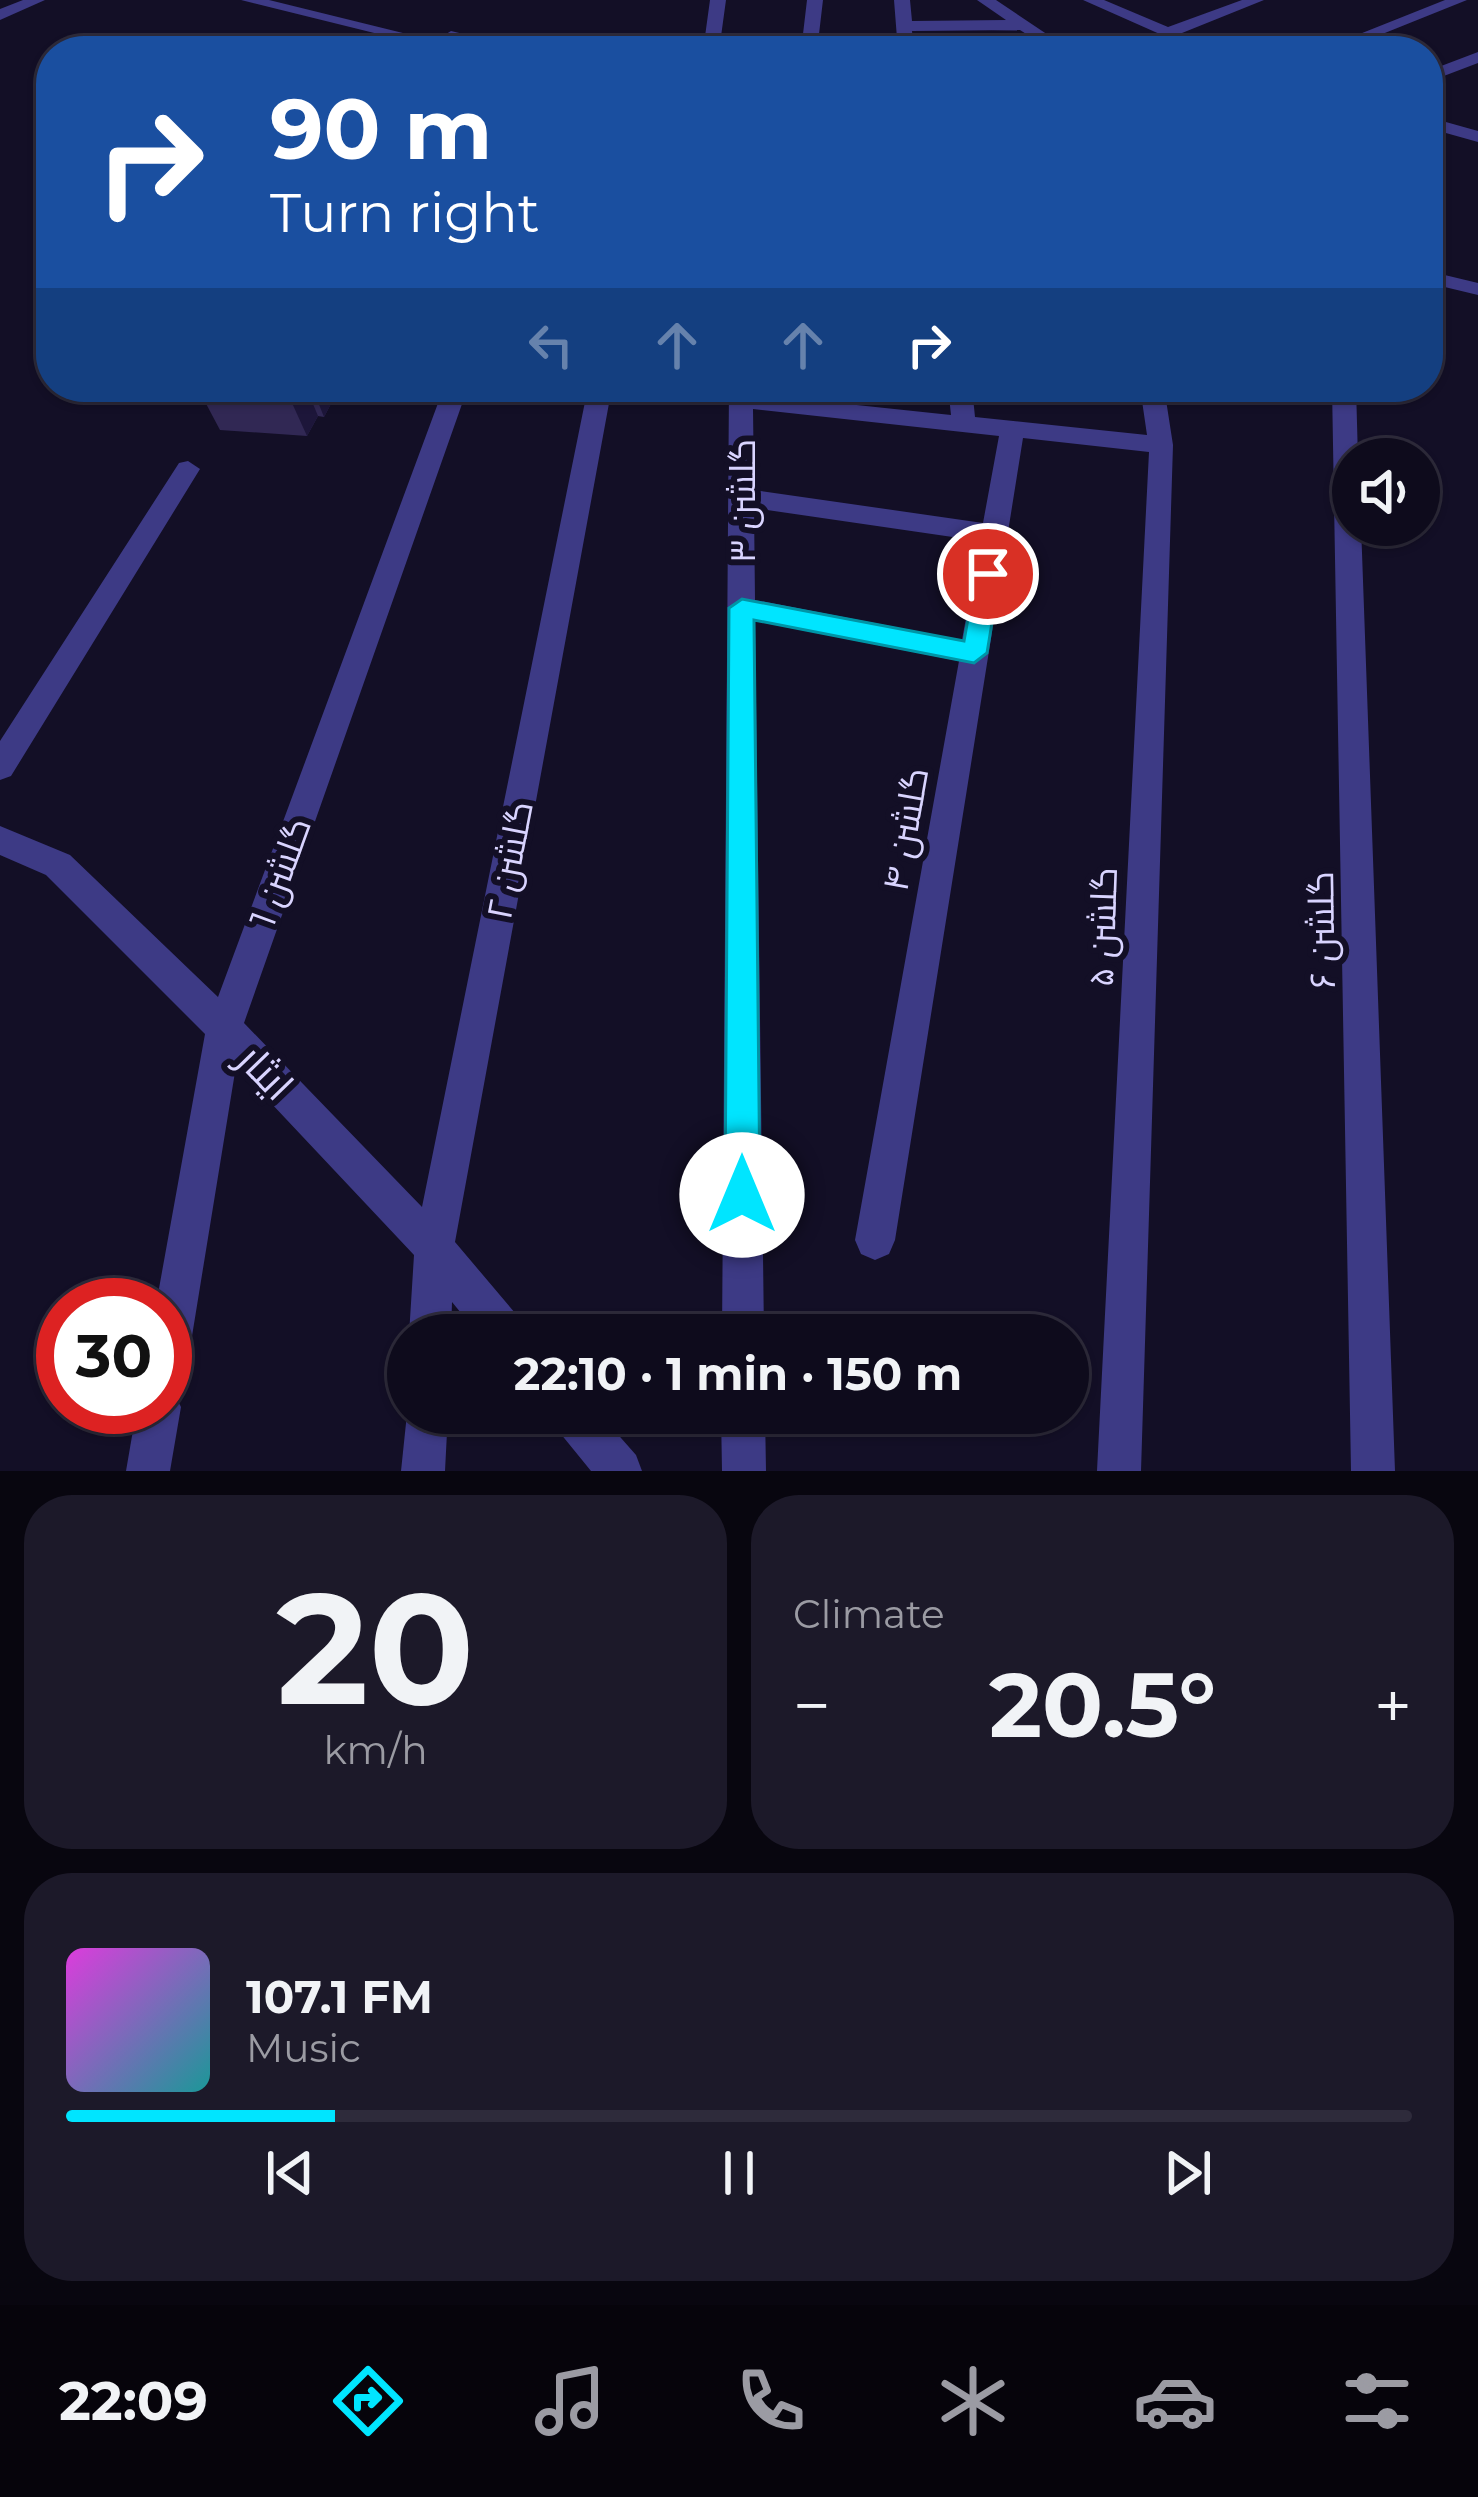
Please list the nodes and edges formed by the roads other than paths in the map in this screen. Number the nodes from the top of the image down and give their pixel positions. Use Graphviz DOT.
graph roads {
  1 [pos="37,0"];
  2 [pos="249,0"];
  3 [pos="297,0"];
  4 [pos="718,0"];
  5 [pos="815,0"];
  6 [pos="902,0"];
  7 [pos="985,0"];
  8 [pos="1091,0"];
  9 [pos="1256,0"];
  10 [pos="1460,0"];
  11 [pos="0,15"];
  12 [pos="1024,25"];
  13 [pos="904,26"];
  14 [pos="1166,33"];
  15 [pos="404,36"];
  16 [pos="451,36"];
  17 [pos="713,36"];
  18 [pos="811,36"];
  19 [pos="905,36"];
  20 [pos="1041,36"];
  21 [pos="1174,36"];
  22 [pos="1364,36"];
  23 [pos="1478,56"];
  24 [pos="1443,71"];
  25 [pos="1443,125"];
  26 [pos="1473,131"];
  27 [pos="1443,261"];
  28 [pos="1478,269"];
  29 [pos="1443,281"];
  30 [pos="1478,289"];
  31 [pos="451,402"];
  32 [pos="597,402"];
  33 [pos="741,402"];
  34 [pos="837,402"];
  35 [pos="962,402"];
  36 [pos="1154,402"];
  37 [pos="1344,402"];
  38 [pos="964,425"];
  39 [pos="1012,430"];
  40 [pos="1161,446"];
  41 [pos="188,469"];
  42 [pos="742,497"];
  43 [pos="994,534"];
  44 [pos="742,608"];
  45 [pos="974,653"];
  46 [pos="0,767"];
  47 [pos="0,840"];
  48 [pos="224,1028"];
  49 [pos="875,1240"];
  50 [pos="434,1248"];
  51 [pos="181,1278"];
  52 [pos="431,1314"];
  53 [pos="489,1314"];
  54 [pos="743,1314"];
  55 [pos="154,1434"];
  56 [pos="425,1434"];
  57 [pos="589,1434"];
  58 [pos="743,1434"];
  59 [pos="148,1471"];
  60 [pos="423,1471"];
  61 [pos="620,1471"];
  62 [pos="744,1471"];
  63 [pos="1119,1471"];
  64 [pos="1373,1471"];
  1 -- 11 [label="street"];
  2 -- 15 [label="street"];
  3 -- 16 [label="street"];
  4 -- 17 [label="street"];
  5 -- 18 [label="street"];
  6 -- 13 [label="street"];
  7 -- 12 [label="street"];
  8 -- 14 [label="street"];
  9 -- 14 [label="street"];
  10 -- 22 [label="street"];
  12 -- 13 [label="street"];
  12 -- 20 [label="street"];
  13 -- 19 [label="street"];
  14 -- 21 [label="street"];
  23 -- 24 [label="street"];
  25 -- 26 [label="street"];
  27 -- 28 [label="street"];
  29 -- 30 [label="street"];
  31 -- 48 [label="street, گلشن 1"];
  32 -- 50 [label="street, گلشن ۲"];
  33 -- 42 [label="street, گلشن ۳"];
  34 -- 38 [label="street"];
  35 -- 38 [label="street"];
  36 -- 40 [label="street, گلشن ۵"];
  37 -- 64 [label="street, گلشن ۶"];
  38 -- 39 [label="street"];
  39 -- 40 [label="street"];
  39 -- 43 [label="street, گلشن ۴"];
  40 -- 63 [label="street, گلشن ۵"];
  41 -- 46 [label="street"];
  42 -- 43 [label="street"];
  42 -- 44 [label="street, گلشن ۳"];
  43 -- 45 [label="street, گلشن ۴"];
  44 -- 45 [label="street"];
  44 -- 54 [label="street, گلشن ۳"];
  45 -- 49 [label="street, گلشن ۴"];
  47 -- 48 [label="street, ایثار"];
  48 -- 50 [label="street, ایثار"];
  48 -- 51 [label="street, گلشن 1"];
  50 -- 52 [label="street, گلشن ۲"];
  50 -- 53 [label="street, ایثار"];
  55 -- 59 [label="street"];
  56 -- 60 [label="street"];
  57 -- 61 [label="street"];
  58 -- 62 [label="street"];
}
